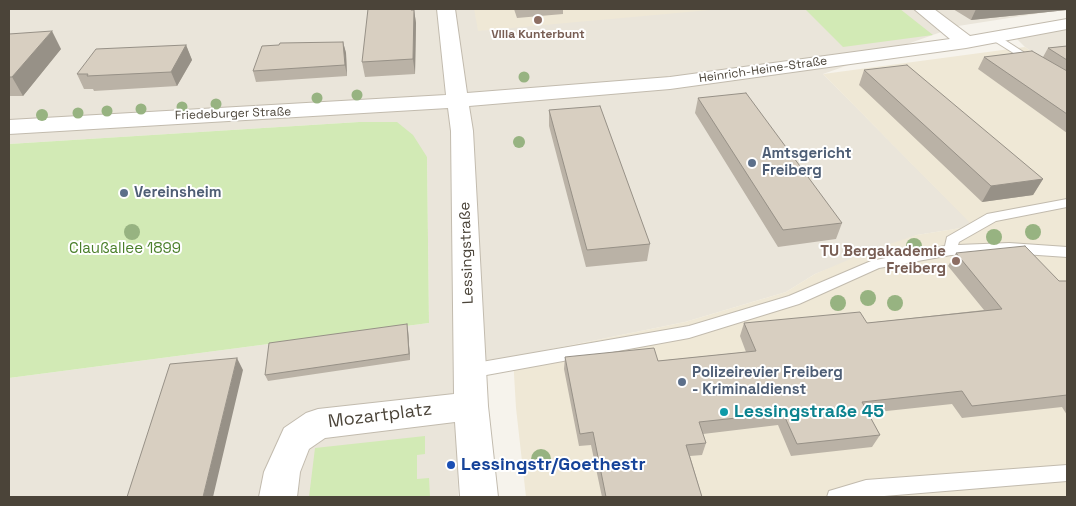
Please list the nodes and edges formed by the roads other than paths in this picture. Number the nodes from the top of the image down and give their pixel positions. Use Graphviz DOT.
graph roads {
  1 [pos="446,9"];
  2 [pos="923,9"];
  3 [pos="1067,24"];
  4 [pos="994,37"];
  5 [pos="966,42"];
  6 [pos="1042,68"];
  7 [pos="457,101"];
  8 [pos="9,127"];
  9 [pos="1067,202"];
  10 [pos="951,250"];
  11 [pos="1067,252"];
  12 [pos="470,371"];
  13 [pos="471,406"];
  14 [pos="1067,473"];
  15 [pos="278,497"];
  16 [pos="479,497"];
  17 [pos="836,497"];
  1 -- 7 [label="street, Lessingstraße"];
  2 -- 5 [label="street"];
  3 -- 4 [label="street, Heinrich-Heine-Straße"];
  4 -- 5 [label="street, Heinrich-Heine-Straße"];
  4 -- 6 [label="lane"];
  5 -- 7 [label="street, Heinrich-Heine-Straße"];
  7 -- 8 [label="street, Friedeburger Straße"];
  7 -- 12 [label="street, Lessingstraße"];
  9 -- 10 [label="lane"];
  10 -- 11 [label="lane"];
  10 -- 12 [label="lane"];
  12 -- 13 [label="street, Lessingstraße"];
  13 -- 15 [label="street, Mozartplatz"];
  13 -- 16 [label="street, Lessingstraße"];
  14 -- 17 [label="lane"];
}
